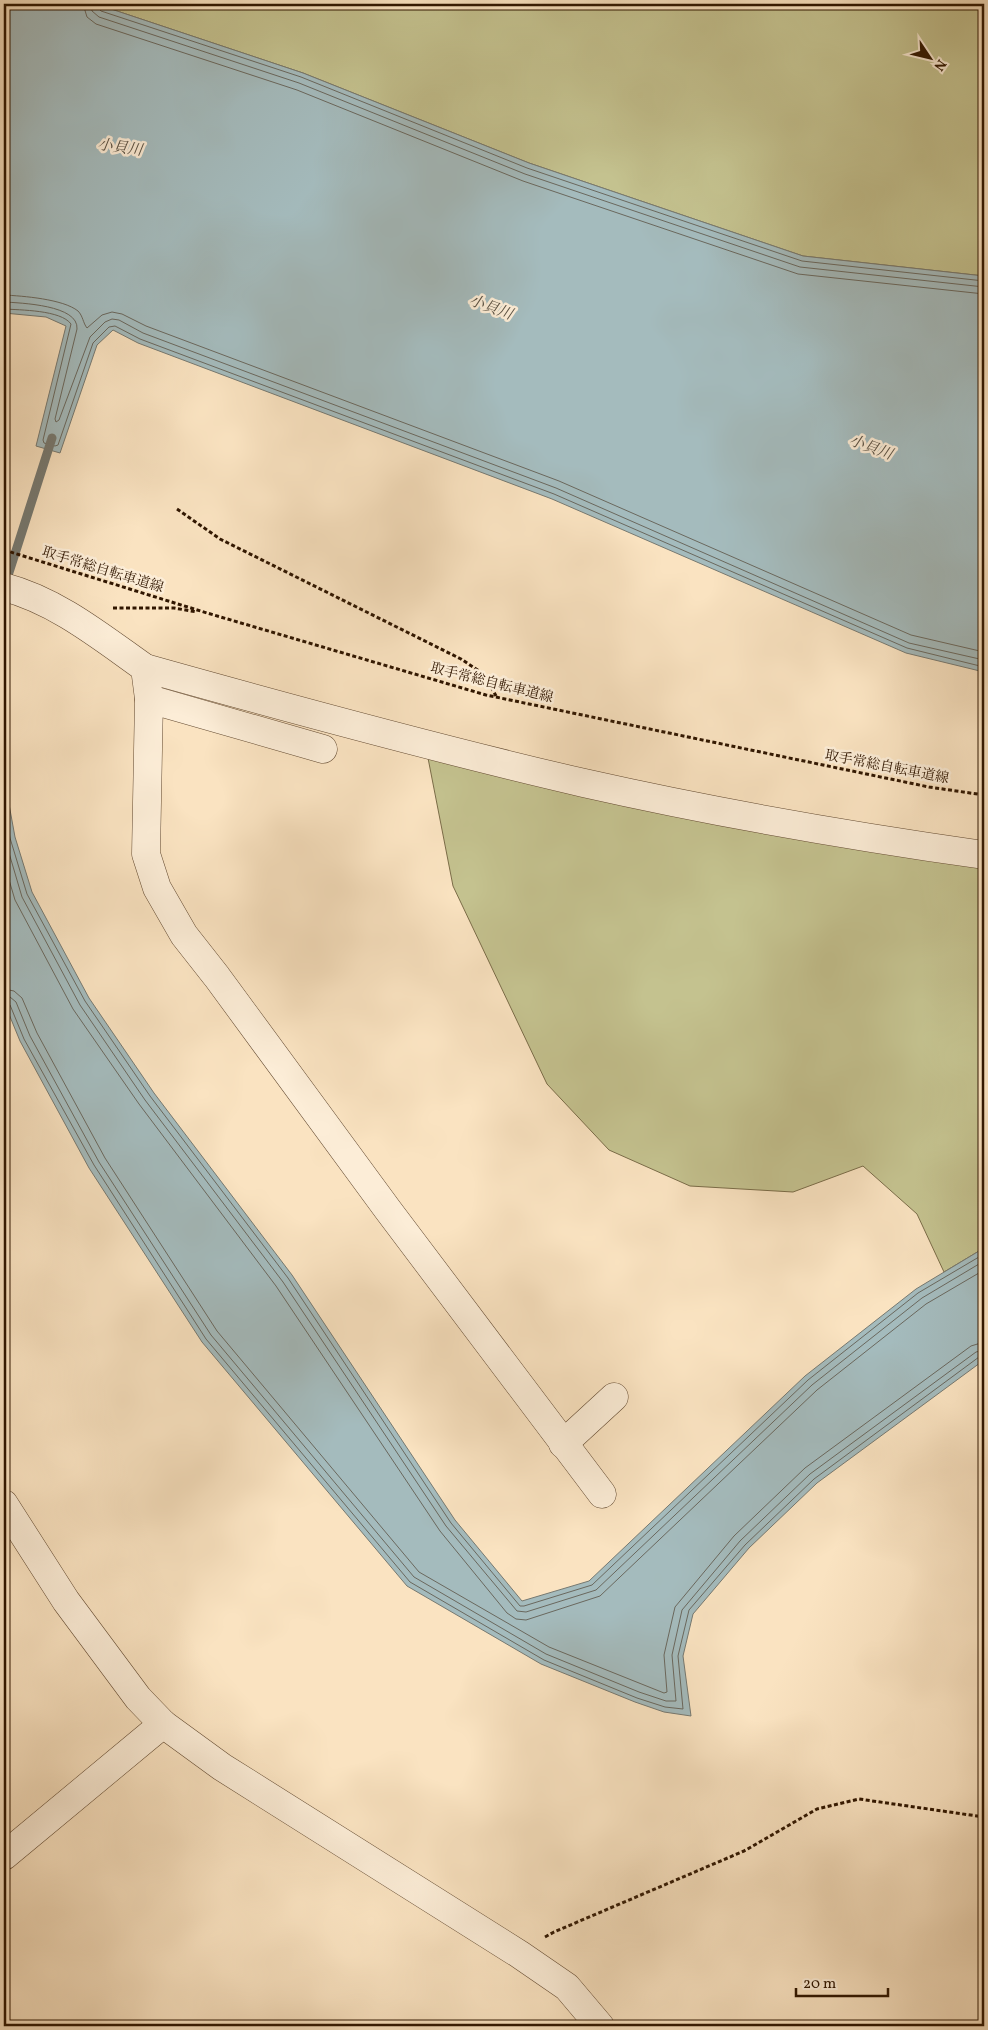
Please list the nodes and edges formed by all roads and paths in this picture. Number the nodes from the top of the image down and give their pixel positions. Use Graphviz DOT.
graph roads {
  1 [pos="177,509"];
  2 [pos="4,550"];
  3 [pos="4,587"];
  4 [pos="106,608"];
  5 [pos="207,613"];
  6 [pos="145,668"];
  7 [pos="496,697"];
  8 [pos="149,699"];
  9 [pos="323,749"];
  10 [pos="984,794"];
  11 [pos="984,855"];
  12 [pos="614,1397"];
  13 [pos="563,1444"];
  14 [pos="602,1494"];
  15 [pos="4,1504"];
  16 [pos="163,1724"];
  17 [pos="984,1817"];
  18 [pos="4,1856"];
  19 [pos="519,1954"];
  20 [pos="600,2026"];
  1 -- 7 [label="path"];
  2 -- 5 [label="path, 取手常総自転車道線"];
  3 -- 6 [label="street"];
  4 -- 5 [label="path"];
  5 -- 7 [label="path, 取手常総自転車道線"];
  6 -- 8 [label="street"];
  6 -- 11 [label="street"];
  7 -- 10 [label="path, 取手常総自転車道線"];
  8 -- 9 [label="street"];
  8 -- 13 [label="street"];
  12 -- 13 [label="street"];
  13 -- 14 [label="street"];
  15 -- 16 [label="street"];
  16 -- 18 [label="street"];
  16 -- 19 [label="street"];
  17 -- 19 [label="path"];
  19 -- 20 [label="street"];
}
